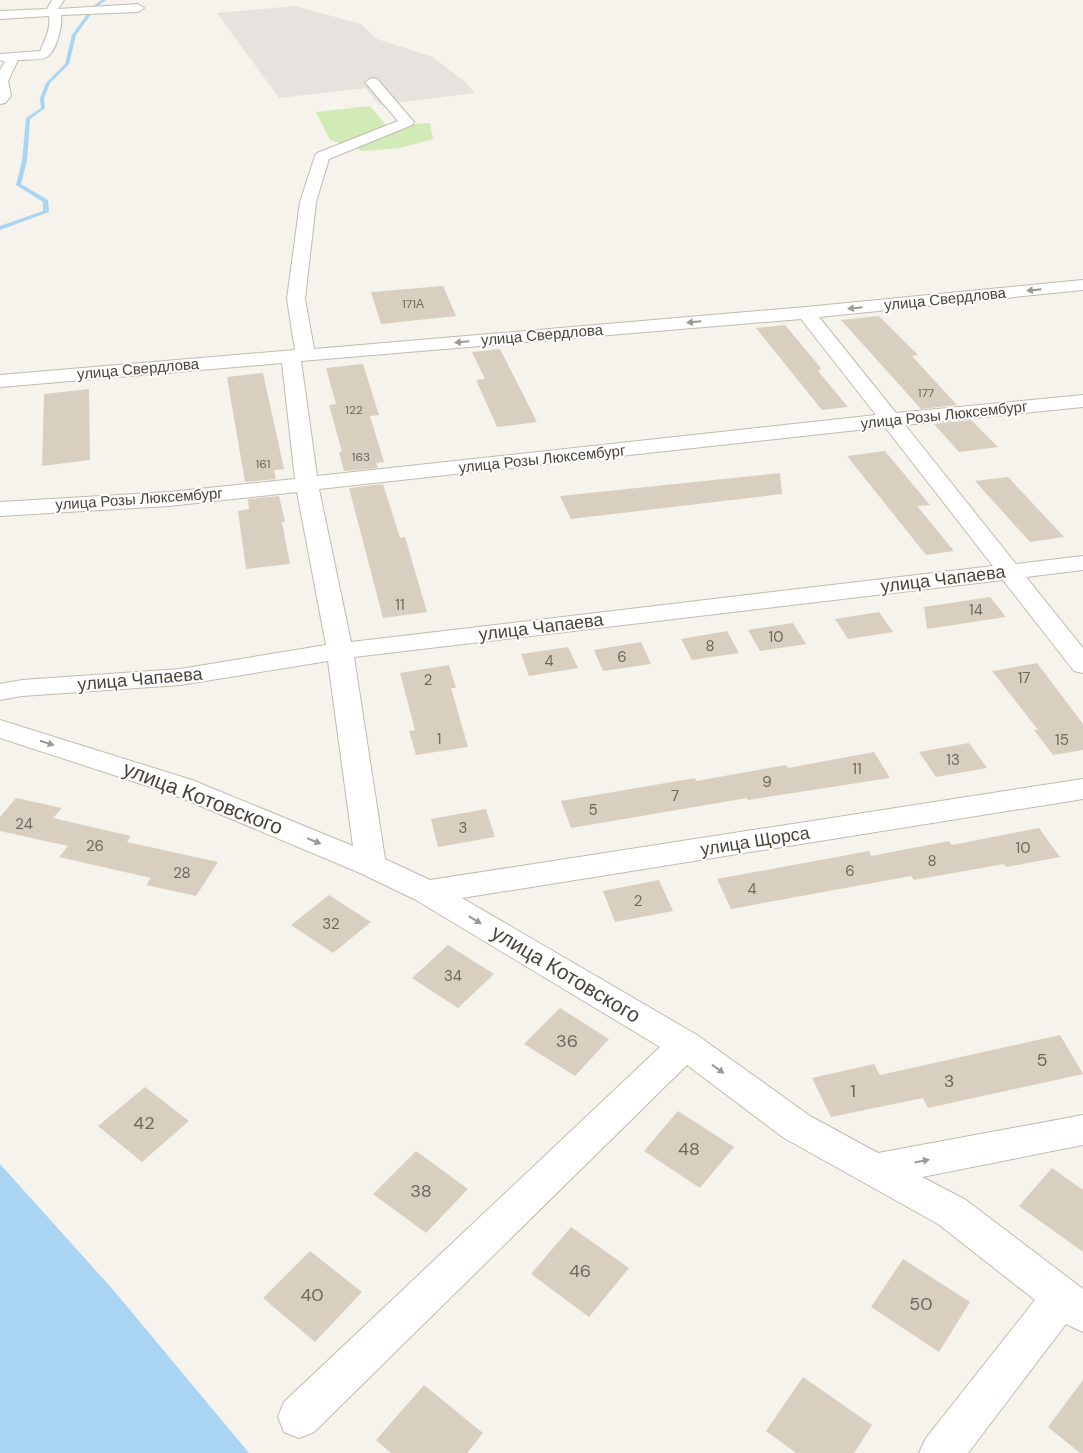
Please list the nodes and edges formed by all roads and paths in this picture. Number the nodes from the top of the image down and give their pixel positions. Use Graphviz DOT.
graph roads {
  1 [pos="57,6"];
  2 [pos="138,8"];
  3 [pos="0,14"];
  4 [pos="2,57"];
  5 [pos="372,82"];
  6 [pos="0,100"];
  7 [pos="1083,285"];
  8 [pos="806,312"];
  9 [pos="298,356"];
  10 [pos="0,381"];
  11 [pos="1083,401"];
  12 [pos="891,420"];
  13 [pos="307,485"];
  14 [pos="0,509"];
  15 [pos="1083,563"];
  16 [pos="1009,572"];
  17 [pos="340,651"];
  18 [pos="1083,666"];
  19 [pos="0,692"];
  20 [pos="0,729"];
  21 [pos="1083,789"];
  22 [pos="371,865"];
  23 [pos="427,892"];
  24 [pos="685,1045"];
  25 [pos="1083,1130"];
  26 [pos="874,1170"];
  27 [pos="1073,1305"];
  28 [pos="299,1417"];
  29 [pos="941,1453"];
  1 -- 2 [label="street"];
  1 -- 3 [label="street"];
  1 -- 4 [label="street"];
  4 -- 6 [label="street"];
  5 -- 9 [label="street"];
  7 -- 8 [label="street, улица Свердлова, one-way"];
  8 -- 9 [label="street, улица Свердлова, one-way"];
  8 -- 12 [label="street"];
  9 -- 10 [label="street, улица Свердлова"];
  9 -- 13 [label="street"];
  11 -- 12 [label="street, улица Розы Люксембург"];
  12 -- 13 [label="street, улица Розы Люксембург"];
  12 -- 16 [label="street"];
  13 -- 14 [label="street, улица Розы Люксембург"];
  13 -- 17 [label="street"];
  15 -- 16 [label="street, улица Чапаева"];
  16 -- 17 [label="street, улица Чапаева"];
  16 -- 18 [label="street"];
  17 -- 19 [label="street, улица Чапаева"];
  17 -- 22 [label="street"];
  20 -- 22 [label="street, улица Котовского, one-way"];
  21 -- 23 [label="street, улица Щорса"];
  22 -- 23 [label="street, улица Котовского"];
  23 -- 24 [label="street, улица Котовского, one-way"];
  24 -- 26 [label="street, улица Котовского, one-way"];
  24 -- 28 [label="street"];
  26 -- 25 [label="street, one-way"];
  26 -- 27 [label="street, улица Котовского"];
  27 -- 29 [label="street"];
}
